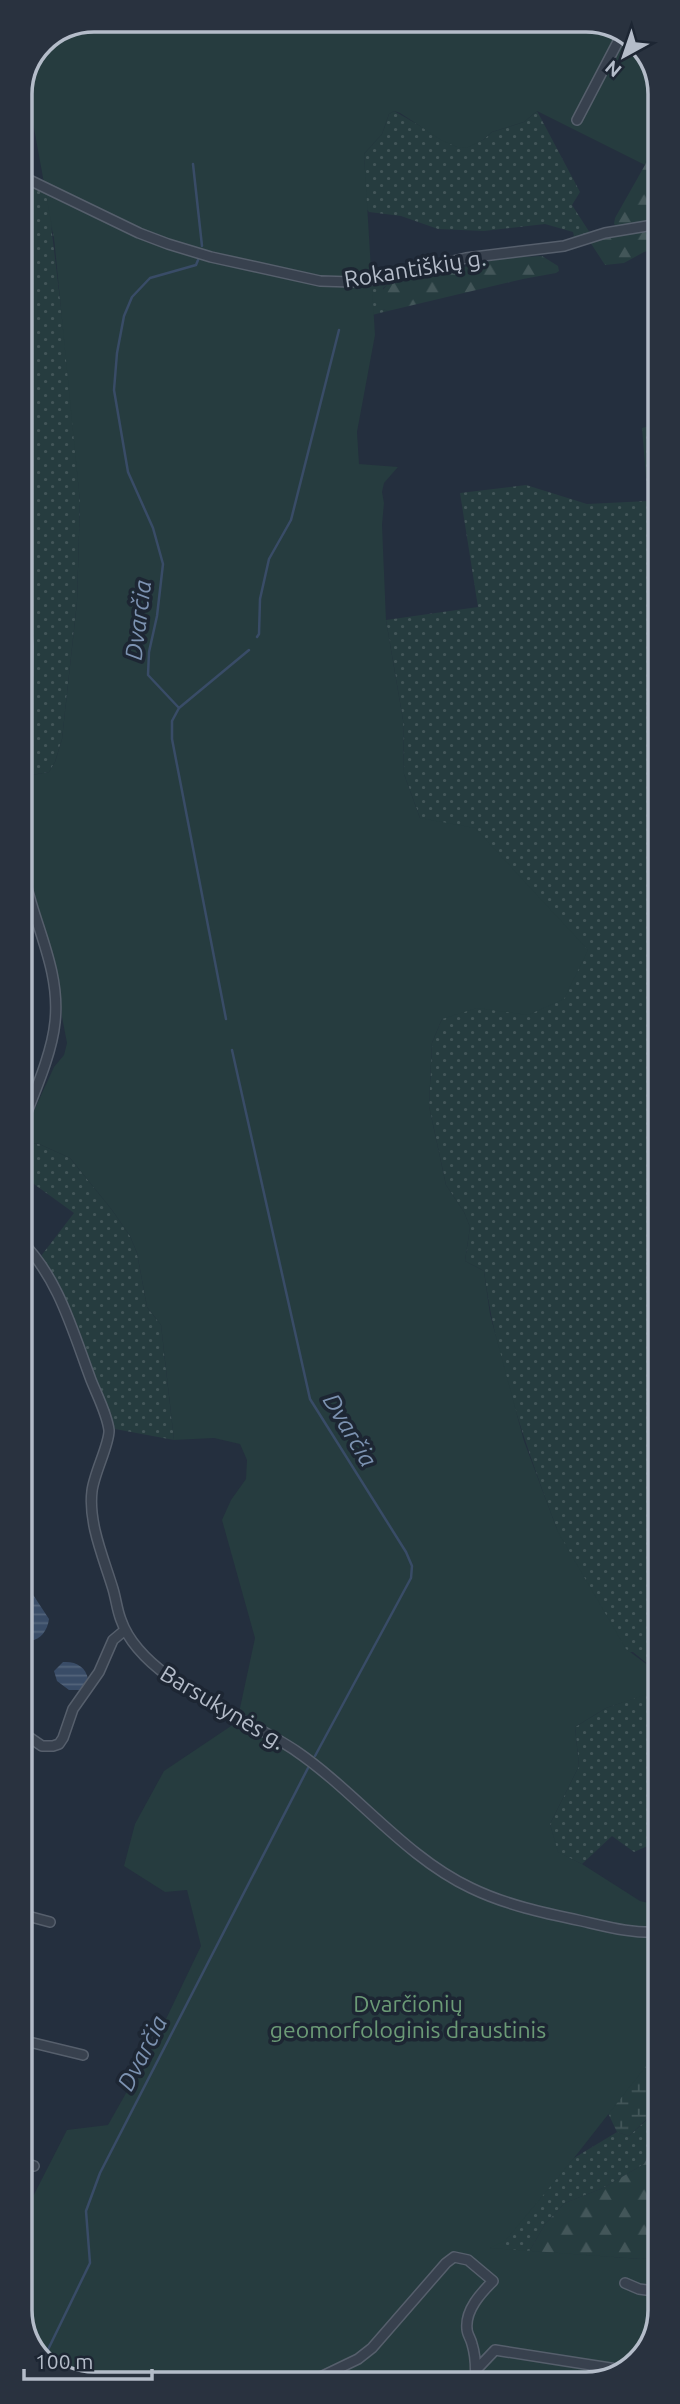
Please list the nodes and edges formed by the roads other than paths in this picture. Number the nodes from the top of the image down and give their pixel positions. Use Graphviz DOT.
graph roads {
  1 [pos="618,41"];
  2 [pos="577,120"];
  3 [pos="32,181"];
  4 [pos="648,226"];
  5 [pos="32,906"];
  6 [pos="32,1098"];
  7 [pos="32,1254"];
  8 [pos="125,1630"];
  9 [pos="32,1739"];
  10 [pos="32,1917"];
  11 [pos="50,1922"];
  12 [pos="648,1932"];
  13 [pos="32,2043"];
  14 [pos="83,2055"];
  15 [pos="625,2283"];
  16 [pos="648,2290"];
  17 [pos="610,2368"];
  18 [pos="476,2370"];
  19 [pos="331,2372"];
  1 -- 2 [label="street"];
  3 -- 4 [label="street, Rokantiškių g."];
  5 -- 6 [label="street"];
  7 -- 8 [label="street, Barsukynės g."];
  8 -- 9 [label="street"];
  8 -- 12 [label="street, Barsukynės g."];
  10 -- 11 [label="street"];
  13 -- 14 [label="street"];
  15 -- 16 [label="street"];
  17 -- 18 [label="street"];
  18 -- 19 [label="street"];
}
